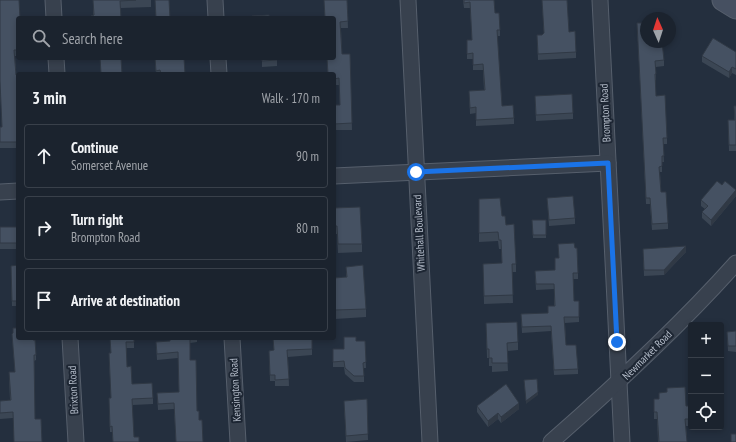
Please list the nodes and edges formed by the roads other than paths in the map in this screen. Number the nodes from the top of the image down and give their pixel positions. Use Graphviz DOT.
graph roads {
  1 [pos="53,0"];
  2 [pos="215,0"];
  3 [pos="408,0"];
  4 [pos="600,0"];
  5 [pos="723,0"];
  6 [pos="736,8"];
  7 [pos="54,16"];
  8 [pos="216,16"];
  9 [pos="56,60"];
  10 [pos="218,60"];
  11 [pos="57,72"];
  12 [pos="219,72"];
  13 [pos="608,163"];
  14 [pos="416,172"];
  15 [pos="336,176"];
  16 [pos="16,191"];
  17 [pos="0,192"];
  18 [pos="736,262"];
  19 [pos="70,340"];
  20 [pos="232,340"];
  21 [pos="618,384"];
  22 [pos="76,442"];
  23 [pos="238,442"];
  24 [pos="430,442"];
  25 [pos="552,442"];
  26 [pos="622,442"];
  1 -- 7 [label="street"];
  2 -- 8 [label="street"];
  3 -- 14 [label="street, Whitehall Boulevard"];
  4 -- 13 [label="street, Brompton Road"];
  5 -- 6 [label="street"];
  9 -- 11 [label="street"];
  10 -- 12 [label="street"];
  13 -- 14 [label="street"];
  13 -- 21 [label="street, Brompton Road"];
  14 -- 15 [label="street"];
  14 -- 24 [label="street, Whitehall Boulevard"];
  16 -- 17 [label="street"];
  18 -- 21 [label="street, Newmarket Road"];
  19 -- 22 [label="street, Brixton Road"];
  20 -- 23 [label="street, Kensington Road"];
  21 -- 25 [label="street, Newmarket Road"];
  21 -- 26 [label="street, Brompton Road"];
}
